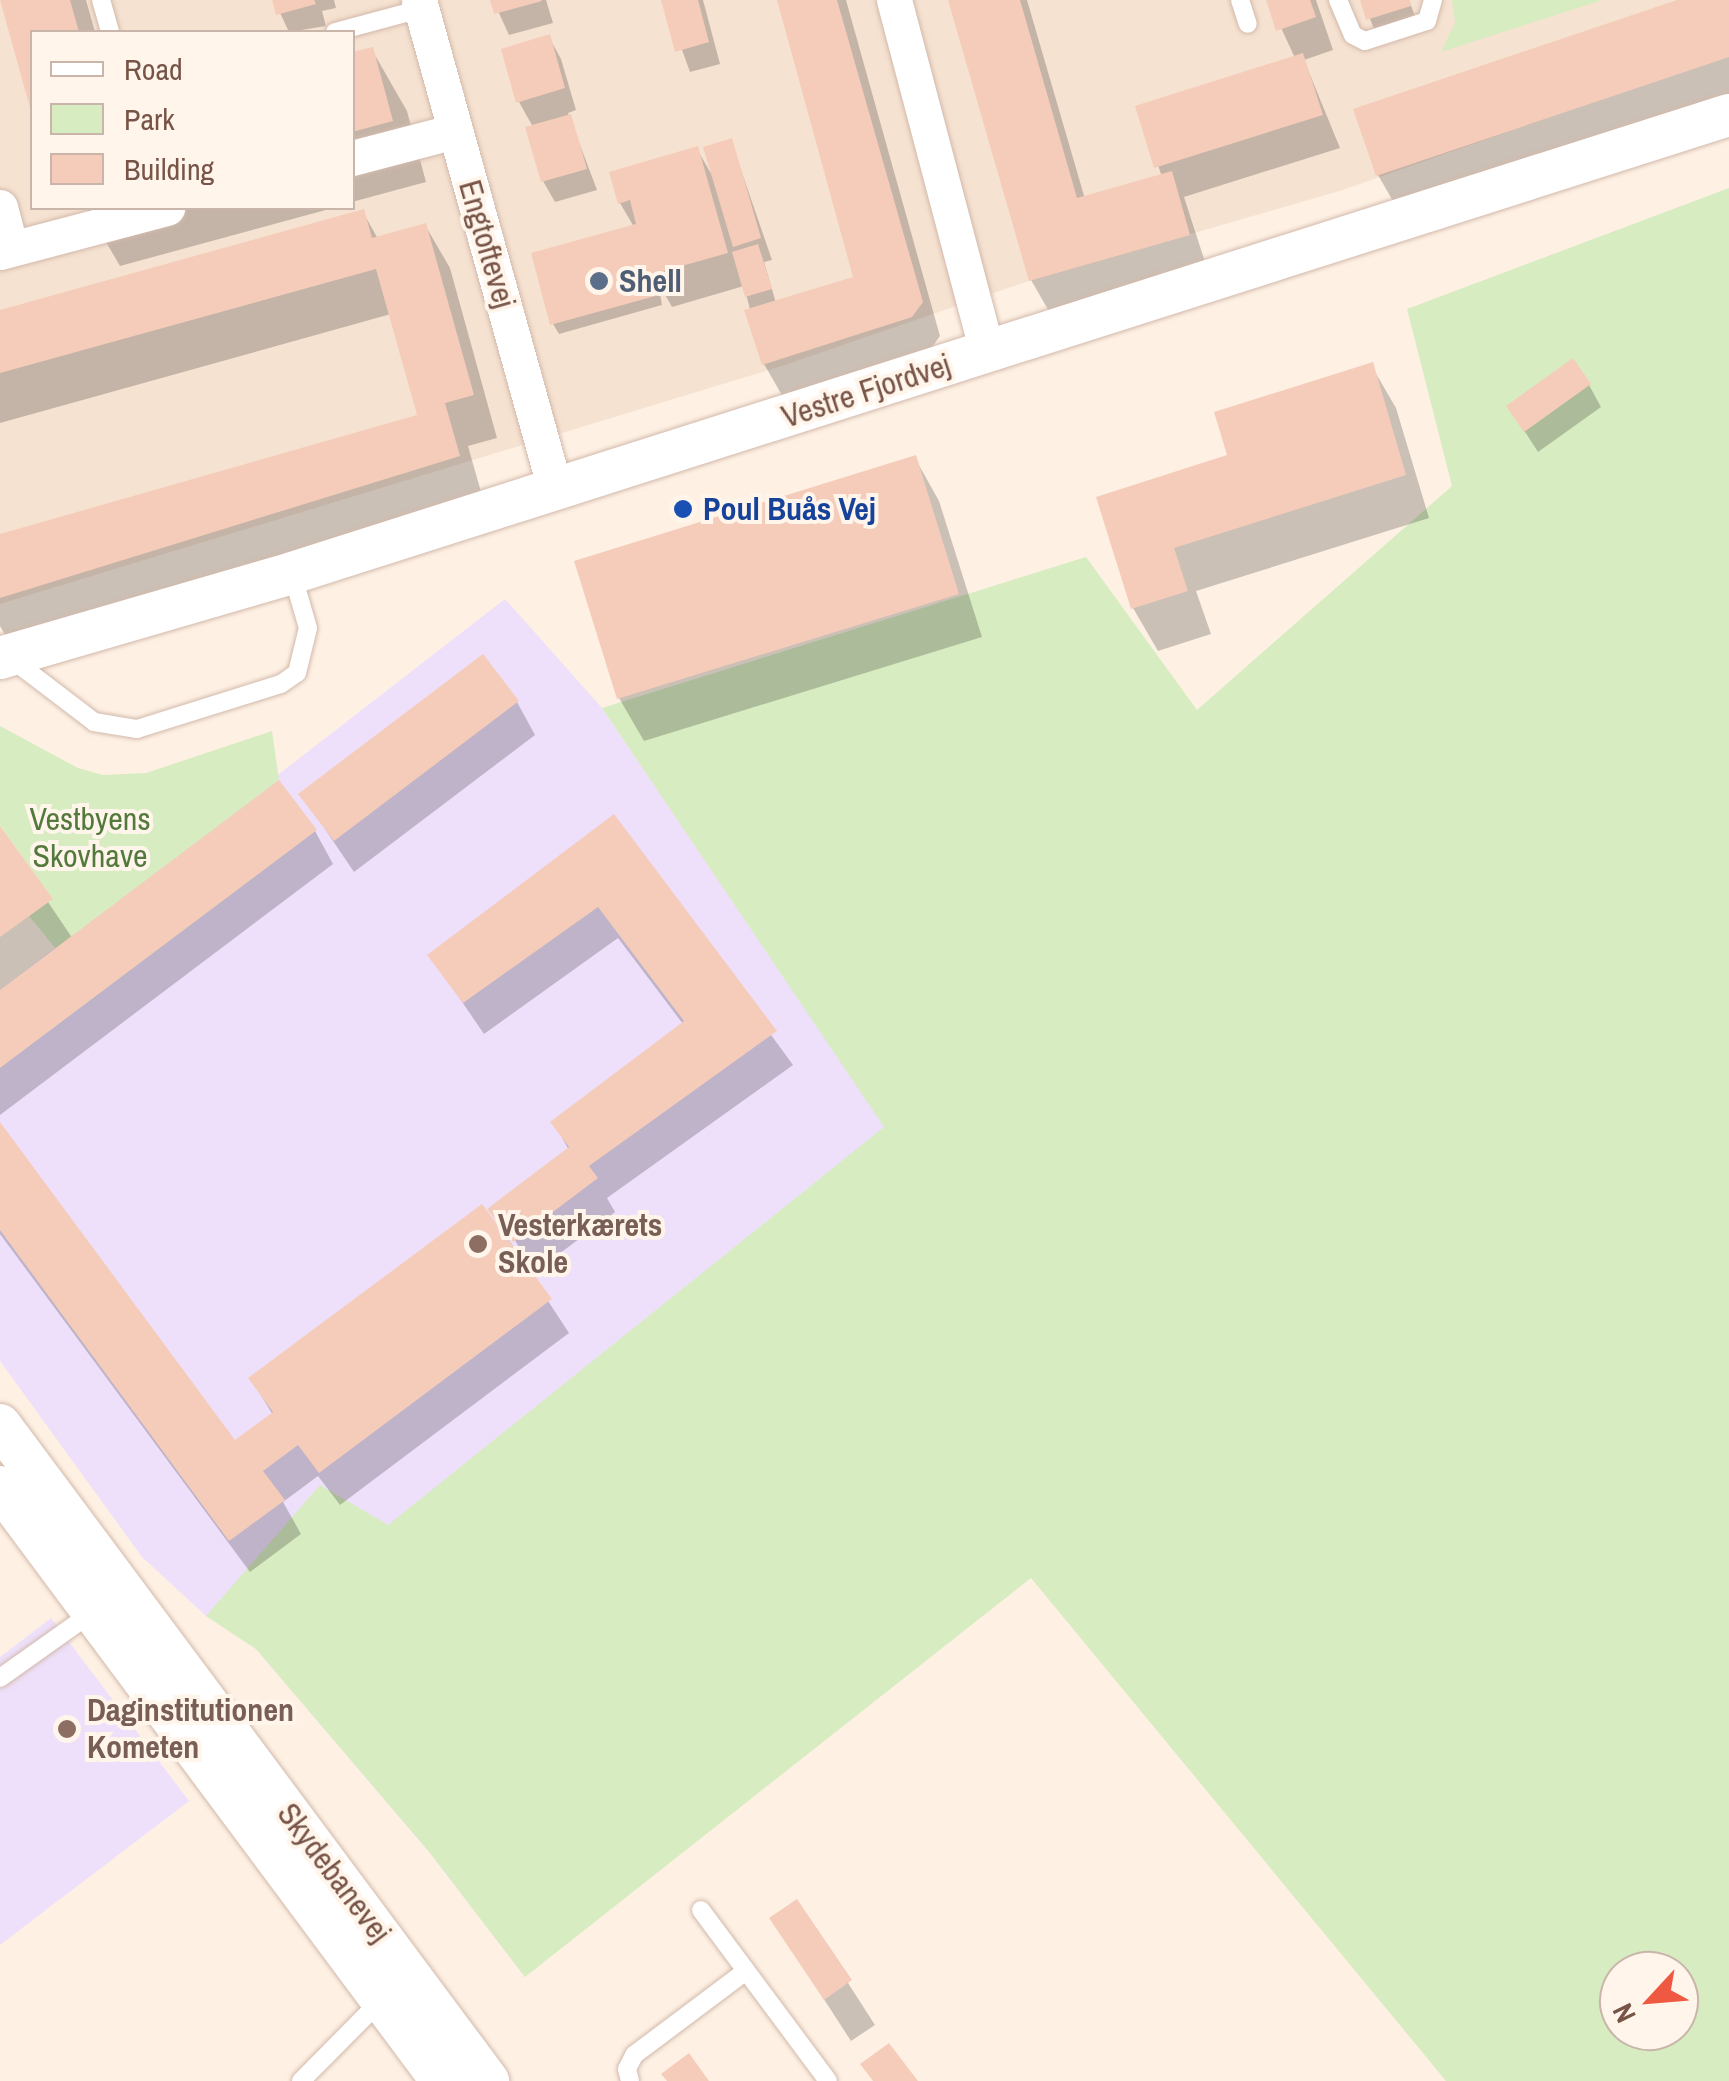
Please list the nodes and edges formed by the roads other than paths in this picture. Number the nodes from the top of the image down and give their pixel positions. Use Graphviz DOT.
graph roads {
  1 [pos="101,0"];
  2 [pos="894,0"];
  3 [pos="1240,0"];
  4 [pos="1338,0"];
  5 [pos="1433,0"];
  6 [pos="420,4"];
  7 [pos="1248,24"];
  8 [pos="109,30"];
  9 [pos="341,30"];
  10 [pos="1729,114"];
  11 [pos="455,131"];
  12 [pos="355,157"];
  13 [pos="0,207"];
  14 [pos="160,210"];
  15 [pos="6,251"];
  16 [pos="987,352"];
  17 [pos="555,489"];
  18 [pos="292,573"];
  19 [pos="4,657"];
  20 [pos="0,1424"];
  21 [pos="0,1487"];
  22 [pos="104,1596"];
  23 [pos="0,1678"];
  24 [pos="701,1910"];
  25 [pos="746,1971"];
  26 [pos="396,1988"];
  27 [pos="301,2081"];
  28 [pos="442,2081"];
  29 [pos="488,2081"];
  30 [pos="630,2081"];
  31 [pos="828,2081"];
  1 -- 8 [label="lane"];
  2 -- 16 [label="street"];
  3 -- 7 [label="lane"];
  4 -- 5 [label="lane"];
  6 -- 9 [label="lane"];
  6 -- 11 [label="street, Engtoftevej"];
  10 -- 16 [label="street, Vestre Fjordvej"];
  11 -- 12 [label="street"];
  11 -- 17 [label="street, Engtoftevej"];
  13 -- 15 [label="street"];
  14 -- 15 [label="street"];
  16 -- 17 [label="street, Vestre Fjordvej"];
  17 -- 18 [label="street, Vestre Fjordvej"];
  18 -- 19 [label="street, Vestre Fjordvej"];
  18 -- 19 [label="lane"];
  20 -- 22 [label="street, Skydebanevej"];
  21 -- 22 [label="street, Skydebanevej"];
  22 -- 23 [label="lane"];
  22 -- 26 [label="street, Skydebanevej"];
  24 -- 25 [label="lane"];
  25 -- 30 [label="lane"];
  25 -- 31 [label="lane"];
  26 -- 27 [label="lane"];
  26 -- 28 [label="street, Skydebanevej"];
  26 -- 29 [label="street, Skydebanevej"];
}
